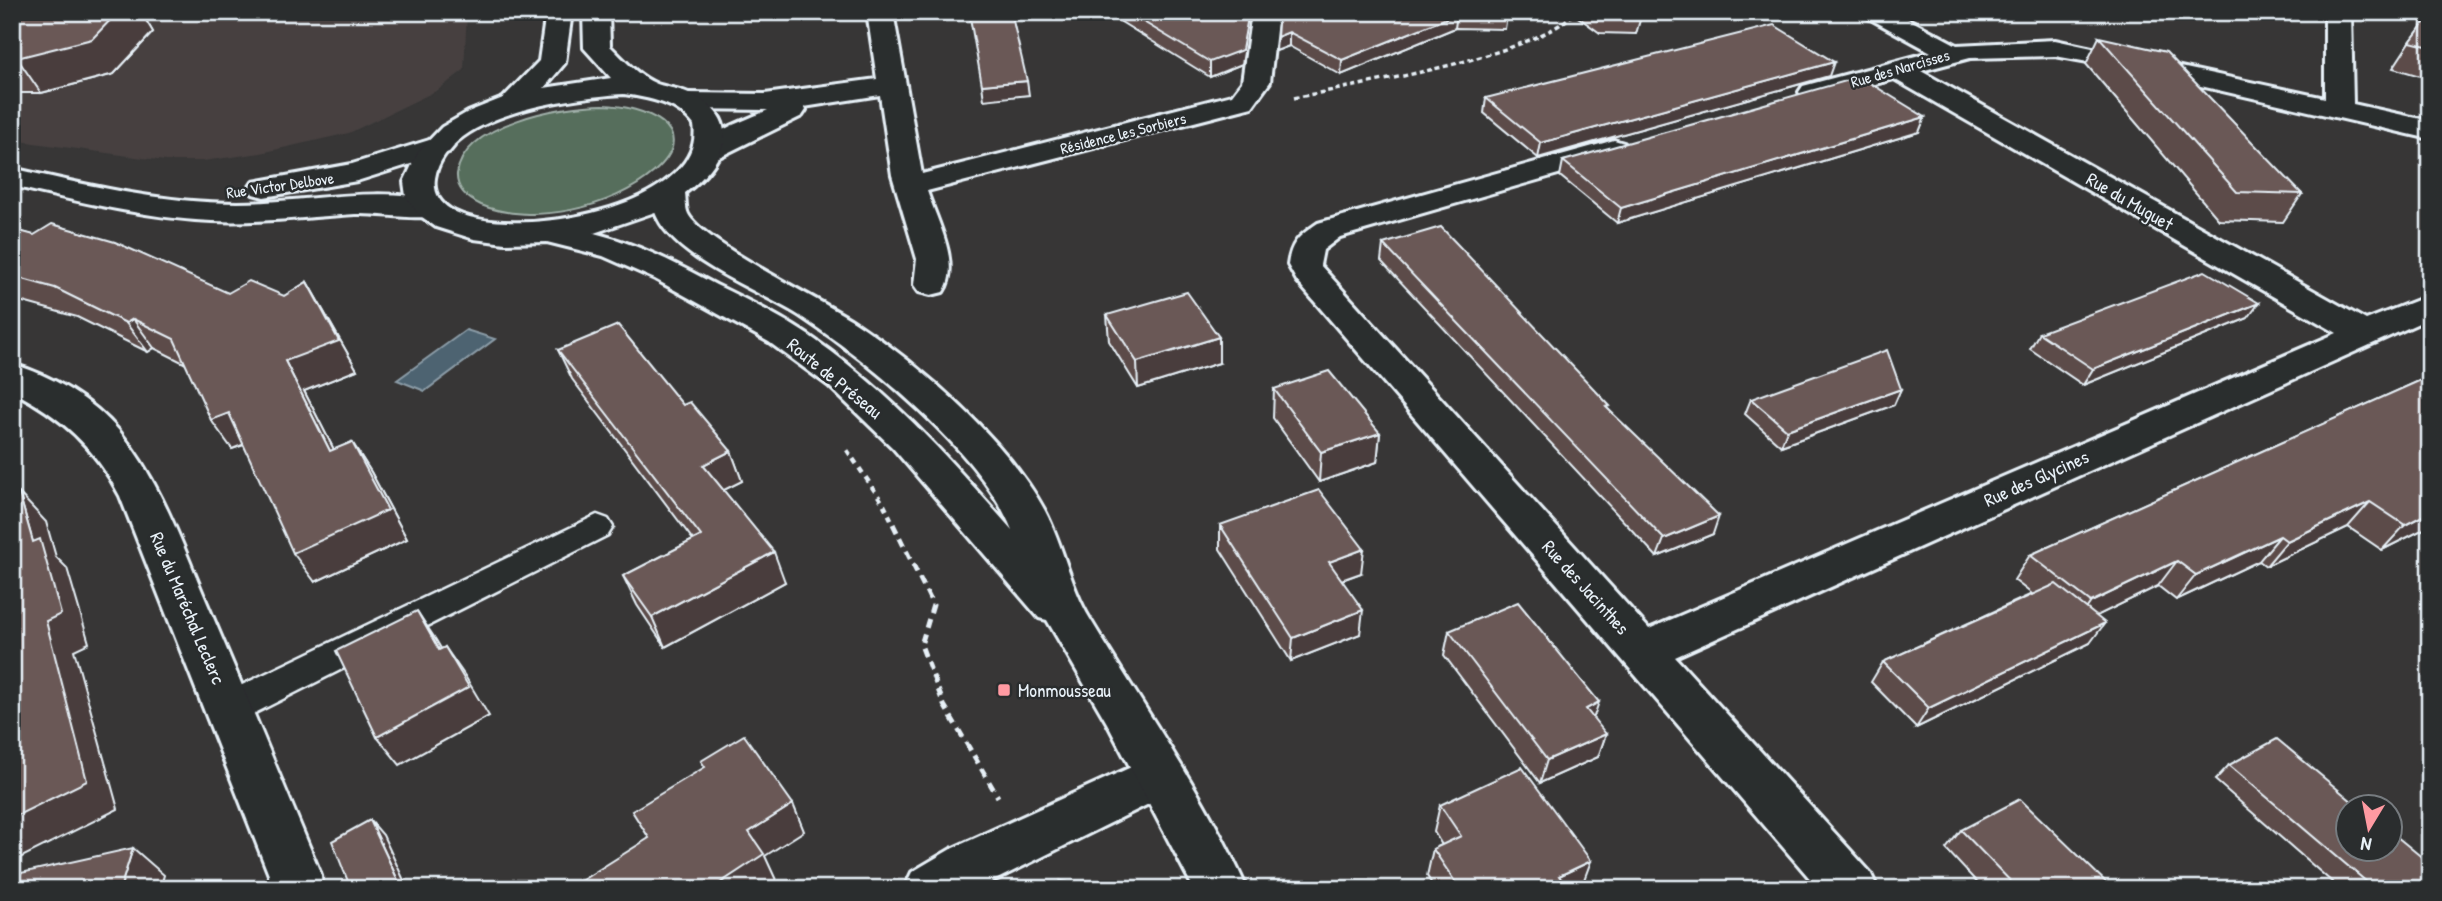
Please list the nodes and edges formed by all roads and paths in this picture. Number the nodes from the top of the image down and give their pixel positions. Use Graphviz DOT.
graph roads {
  1 [pos="559,12"];
  2 [pos="596,12"];
  3 [pos="880,12"];
  4 [pos="1265,12"];
  5 [pos="1575,12"];
  6 [pos="1877,12"];
  7 [pos="2338,12"];
  8 [pos="1952,53"];
  9 [pos="1896,69"];
  10 [pos="893,84"];
  11 [pos="646,89"];
  12 [pos="833,96"];
  13 [pos="1789,99"];
  14 [pos="688,102"];
  15 [pos="513,104"];
  16 [pos="2339,109"];
  17 [pos="1214,110"];
  18 [pos="2430,130"];
  19 [pos="1641,141"];
  20 [pos="439,146"];
  21 [pos="707,154"];
  22 [pos="12,177"];
  23 [pos="911,186"];
  24 [pos="670,190"];
  25 [pos="116,198"];
  26 [pos="429,208"];
  27 [pos="535,233"];
  28 [pos="931,285"];
  29 [pos="2430,305"];
  30 [pos="2363,333"];
  31 [pos="12,376"];
  32 [pos="839,442"];
  33 [pos="597,527"];
  34 [pos="1069,622"];
  35 [pos="1643,651"];
  36 [pos="230,708"];
  37 [pos="1160,775"];
  38 [pos="1023,841"];
  39 [pos="296,889"];
  40 [pos="930,889"];
  41 [pos="1099,889"];
  42 [pos="1220,889"];
  43 [pos="1852,889"];
  1 -- 15 [label="street"];
  2 -- 11 [label="street"];
  3 -- 10 [label="street"];
  4 -- 17 [label="street, Résidence les Sorbiers"];
  5 -- 17 [label="path"];
  6 -- 8 [label="street"];
  7 -- 16 [label="street"];
  8 -- 9 [label="street, Rue des Narcisses"];
  8 -- 16 [label="street, Rue des Narcisses"];
  9 -- 13 [label="street, Rue des Narcisses"];
  9 -- 30 [label="street, Rue du Muguet"];
  10 -- 12 [label="street"];
  10 -- 23 [label="street"];
  11 -- 14 [label="street"];
  11 -- 15 [label="street"];
  12 -- 14 [label="street"];
  12 -- 21 [label="street"];
  14 -- 21 [label="street"];
  15 -- 20 [label="street"];
  16 -- 18 [label="street, Rue des Narcisses"];
  17 -- 23 [label="street, Résidence les Sorbiers"];
  19 -- 35 [label="street, Rue des Jacinthes"];
  20 -- 25 [label="street, Rue Victor Delbove"];
  20 -- 26 [label="street"];
  21 -- 24 [label="street"];
  22 -- 25 [label="street, Rue Victor Delbove"];
  23 -- 28 [label="street"];
  24 -- 27 [label="street"];
  24 -- 34 [label="street, Route de Préseau"];
  25 -- 26 [label="street, Rue Victor Delbove"];
  26 -- 27 [label="street"];
  27 -- 34 [label="street, Route de Préseau"];
  29 -- 30 [label="street, Rue des Glycines"];
  30 -- 35 [label="street, Rue des Glycines"];
  31 -- 36 [label="street, Rue du Maréchal Leclerc"];
  32 -- 38 [label="path"];
  33 -- 36 [label="lane"];
  34 -- 37 [label="street, Route de Préseau"];
  35 -- 43 [label="street, Rue des Jacinthes"];
  36 -- 39 [label="street, Rue du Maréchal Leclerc"];
  37 -- 38 [label="street"];
  37 -- 42 [label="street, Route de Préseau"];
  38 -- 40 [label="street"];
  38 -- 41 [label="path"];
}
